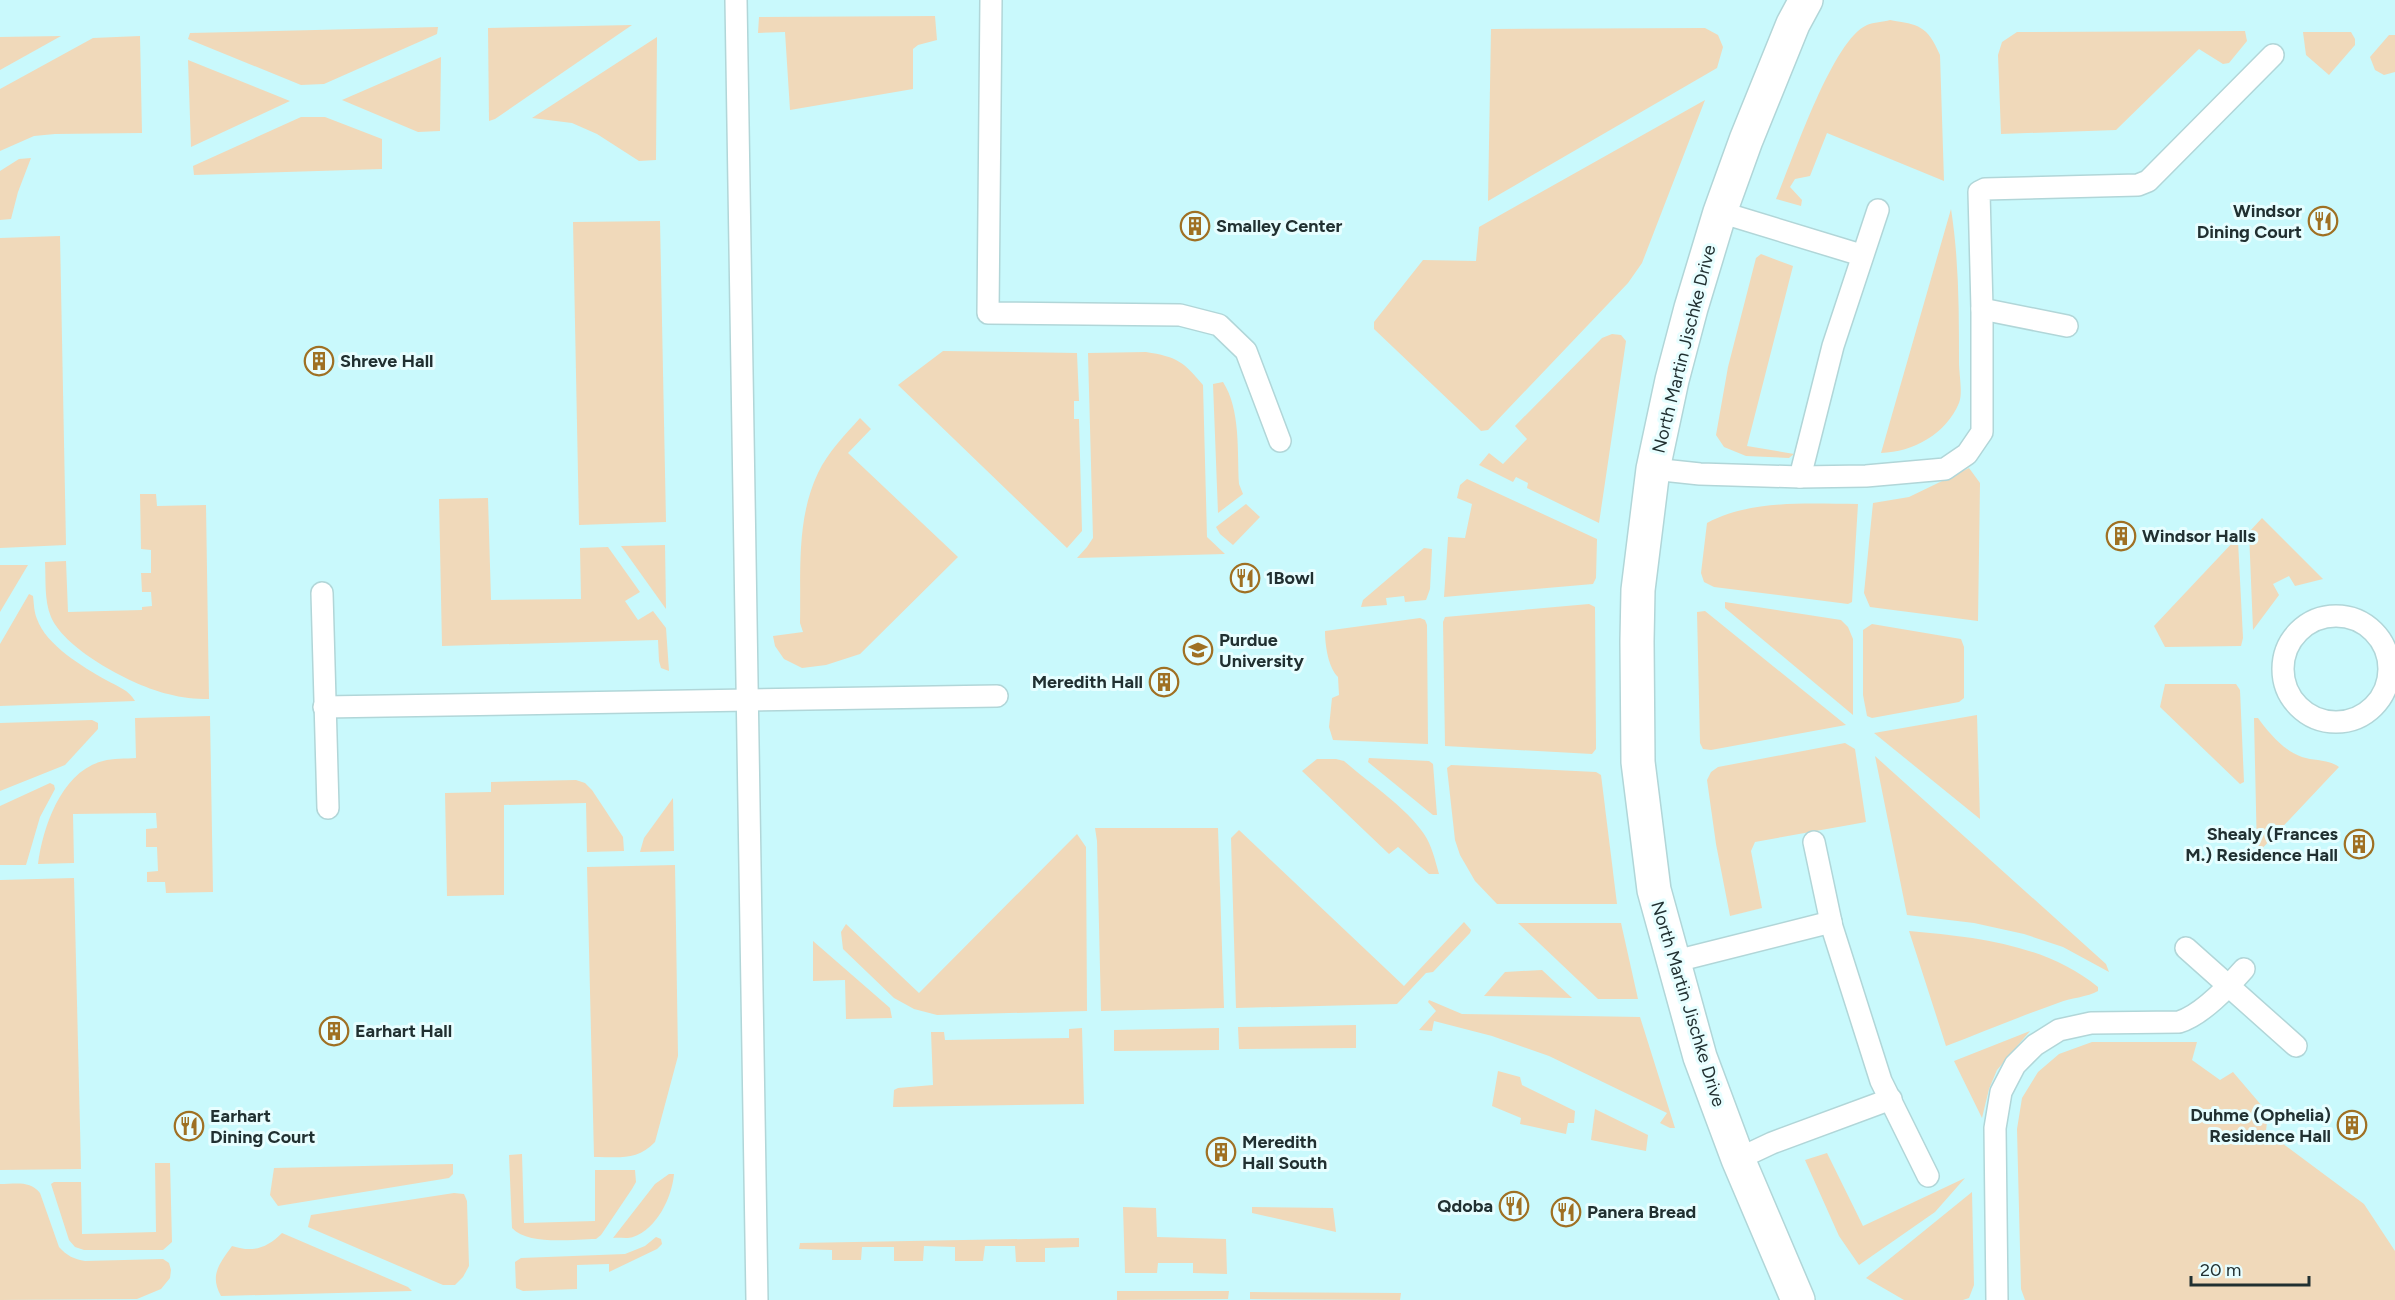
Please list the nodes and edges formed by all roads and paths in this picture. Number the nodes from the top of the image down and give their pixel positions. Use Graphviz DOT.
graph roads {
  1 [pos="736,0"];
  2 [pos="991,0"];
  3 [pos="1806,0"];
  4 [pos="2272,55"];
  5 [pos="1878,210"];
  6 [pos="1720,212"];
  7 [pos="1861,255"];
  8 [pos="1982,309"];
  9 [pos="2067,326"];
  10 [pos="1280,441"];
  11 [pos="1653,469"];
  12 [pos="1800,477"];
  13 [pos="322,592"];
  14 [pos="2392,672"];
  15 [pos="997,696"];
  16 [pos="748,699"];
  17 [pos="324,707"];
  18 [pos="328,808"];
  19 [pos="1814,842"];
  20 [pos="1831,922"];
  21 [pos="2186,948"];
  22 [pos="1672,962"];
  23 [pos="2244,969"];
  24 [pos="2228,986"];
  25 [pos="2296,1046"];
  26 [pos="1891,1099"];
  27 [pos="1738,1159"];
  28 [pos="1928,1176"];
  29 [pos="757,1300"];
  30 [pos="1798,1300"];
  31 [pos="1997,1300"];
  1 -- 16 [label="lane"];
  2 -- 10 [label="lane"];
  3 -- 6 [label="street, North Martin Jischke Drive"];
  4 -- 8 [label="lane"];
  5 -- 7 [label="lane"];
  6 -- 7 [label="lane"];
  6 -- 11 [label="street, North Martin Jischke Drive"];
  7 -- 12 [label="lane"];
  8 -- 9 [label="lane"];
  8 -- 12 [label="lane"];
  11 -- 12 [label="lane"];
  11 -- 22 [label="street, North Martin Jischke Drive"];
  13 -- 17 [label="lane"];
  14 -- 14 [label="lane"];
  15 -- 16 [label="lane"];
  16 -- 17 [label="lane"];
  16 -- 29 [label="lane"];
  17 -- 18 [label="lane"];
  19 -- 20 [label="lane"];
  20 -- 22 [label="lane"];
  20 -- 26 [label="lane"];
  21 -- 24 [label="lane"];
  22 -- 27 [label="street, North Martin Jischke Drive"];
  23 -- 24 [label="lane"];
  24 -- 25 [label="lane"];
  24 -- 31 [label="lane"];
  26 -- 27 [label="lane"];
  26 -- 28 [label="lane"];
  27 -- 30 [label="street, North Martin Jischke Drive"];
}
